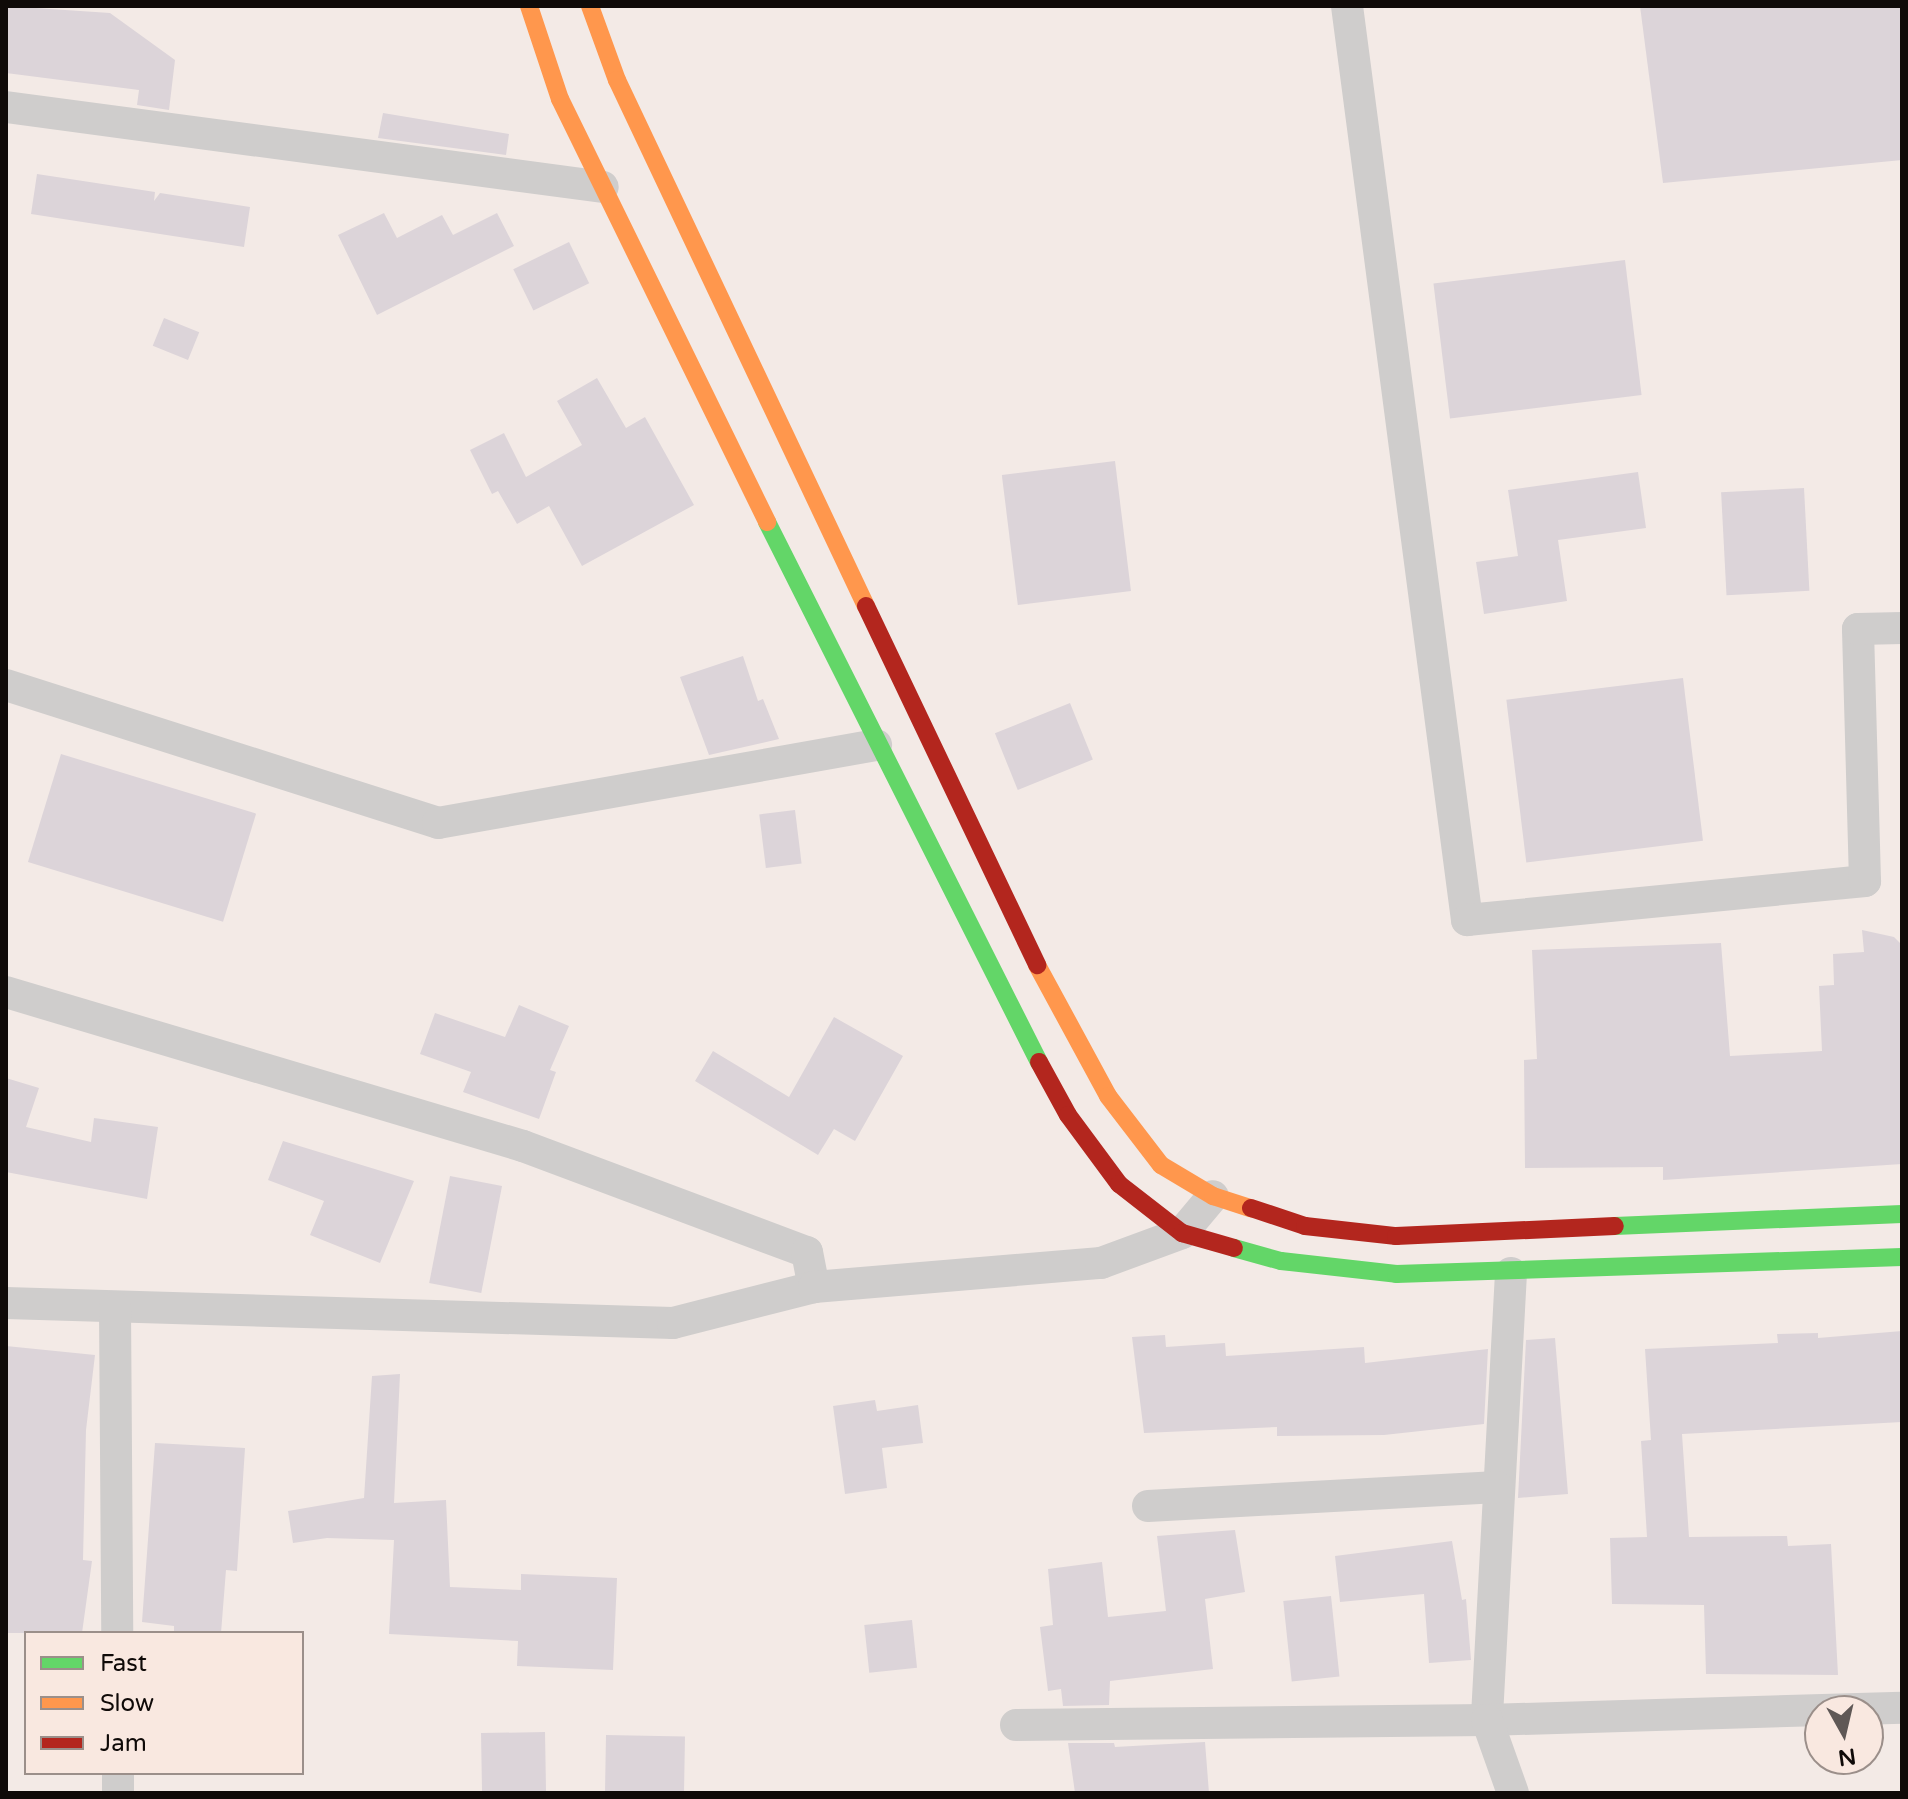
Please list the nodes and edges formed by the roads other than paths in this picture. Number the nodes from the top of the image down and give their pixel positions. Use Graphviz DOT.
graph roads {
  1 [pos="529,6"];
  2 [pos="590,6"];
  3 [pos="1347,6"];
  4 [pos="6,107"];
  5 [pos="603,187"];
  6 [pos="1902,628"];
  7 [pos="6,685"];
  8 [pos="876,745"];
  9 [pos="6,992"];
  10 [pos="1213,1196"];
  11 [pos="1902,1214"];
  12 [pos="1182,1233"];
  13 [pos="1902,1257"];
  14 [pos="1511,1273"];
  15 [pos="814,1287"];
  16 [pos="6,1303"];
  17 [pos="115,1308"];
  18 [pos="1497,1487"];
  19 [pos="1148,1506"];
  20 [pos="117,1631"];
  21 [pos="1902,1708"];
  22 [pos="1487,1720"];
  23 [pos="1016,1725"];
  24 [pos="1513,1793"];
  1 -- 5 [label="main road"];
  2 -- 10 [label="main road"];
  3 -- 6 [label="street"];
  4 -- 5 [label="street"];
  5 -- 8 [label="main road"];
  7 -- 8 [label="street"];
  8 -- 12 [label="main road"];
  9 -- 15 [label="street"];
  10 -- 11 [label="main road"];
  10 -- 12 [label="street"];
  12 -- 14 [label="main road"];
  12 -- 15 [label="street"];
  13 -- 14 [label="main road"];
  14 -- 18 [label="street"];
  15 -- 17 [label="street"];
  16 -- 17 [label="street"];
  17 -- 20 [label="street"];
  18 -- 19 [label="street"];
  18 -- 22 [label="street"];
  21 -- 22 [label="street"];
  22 -- 23 [label="street"];
  22 -- 24 [label="street"];
}
